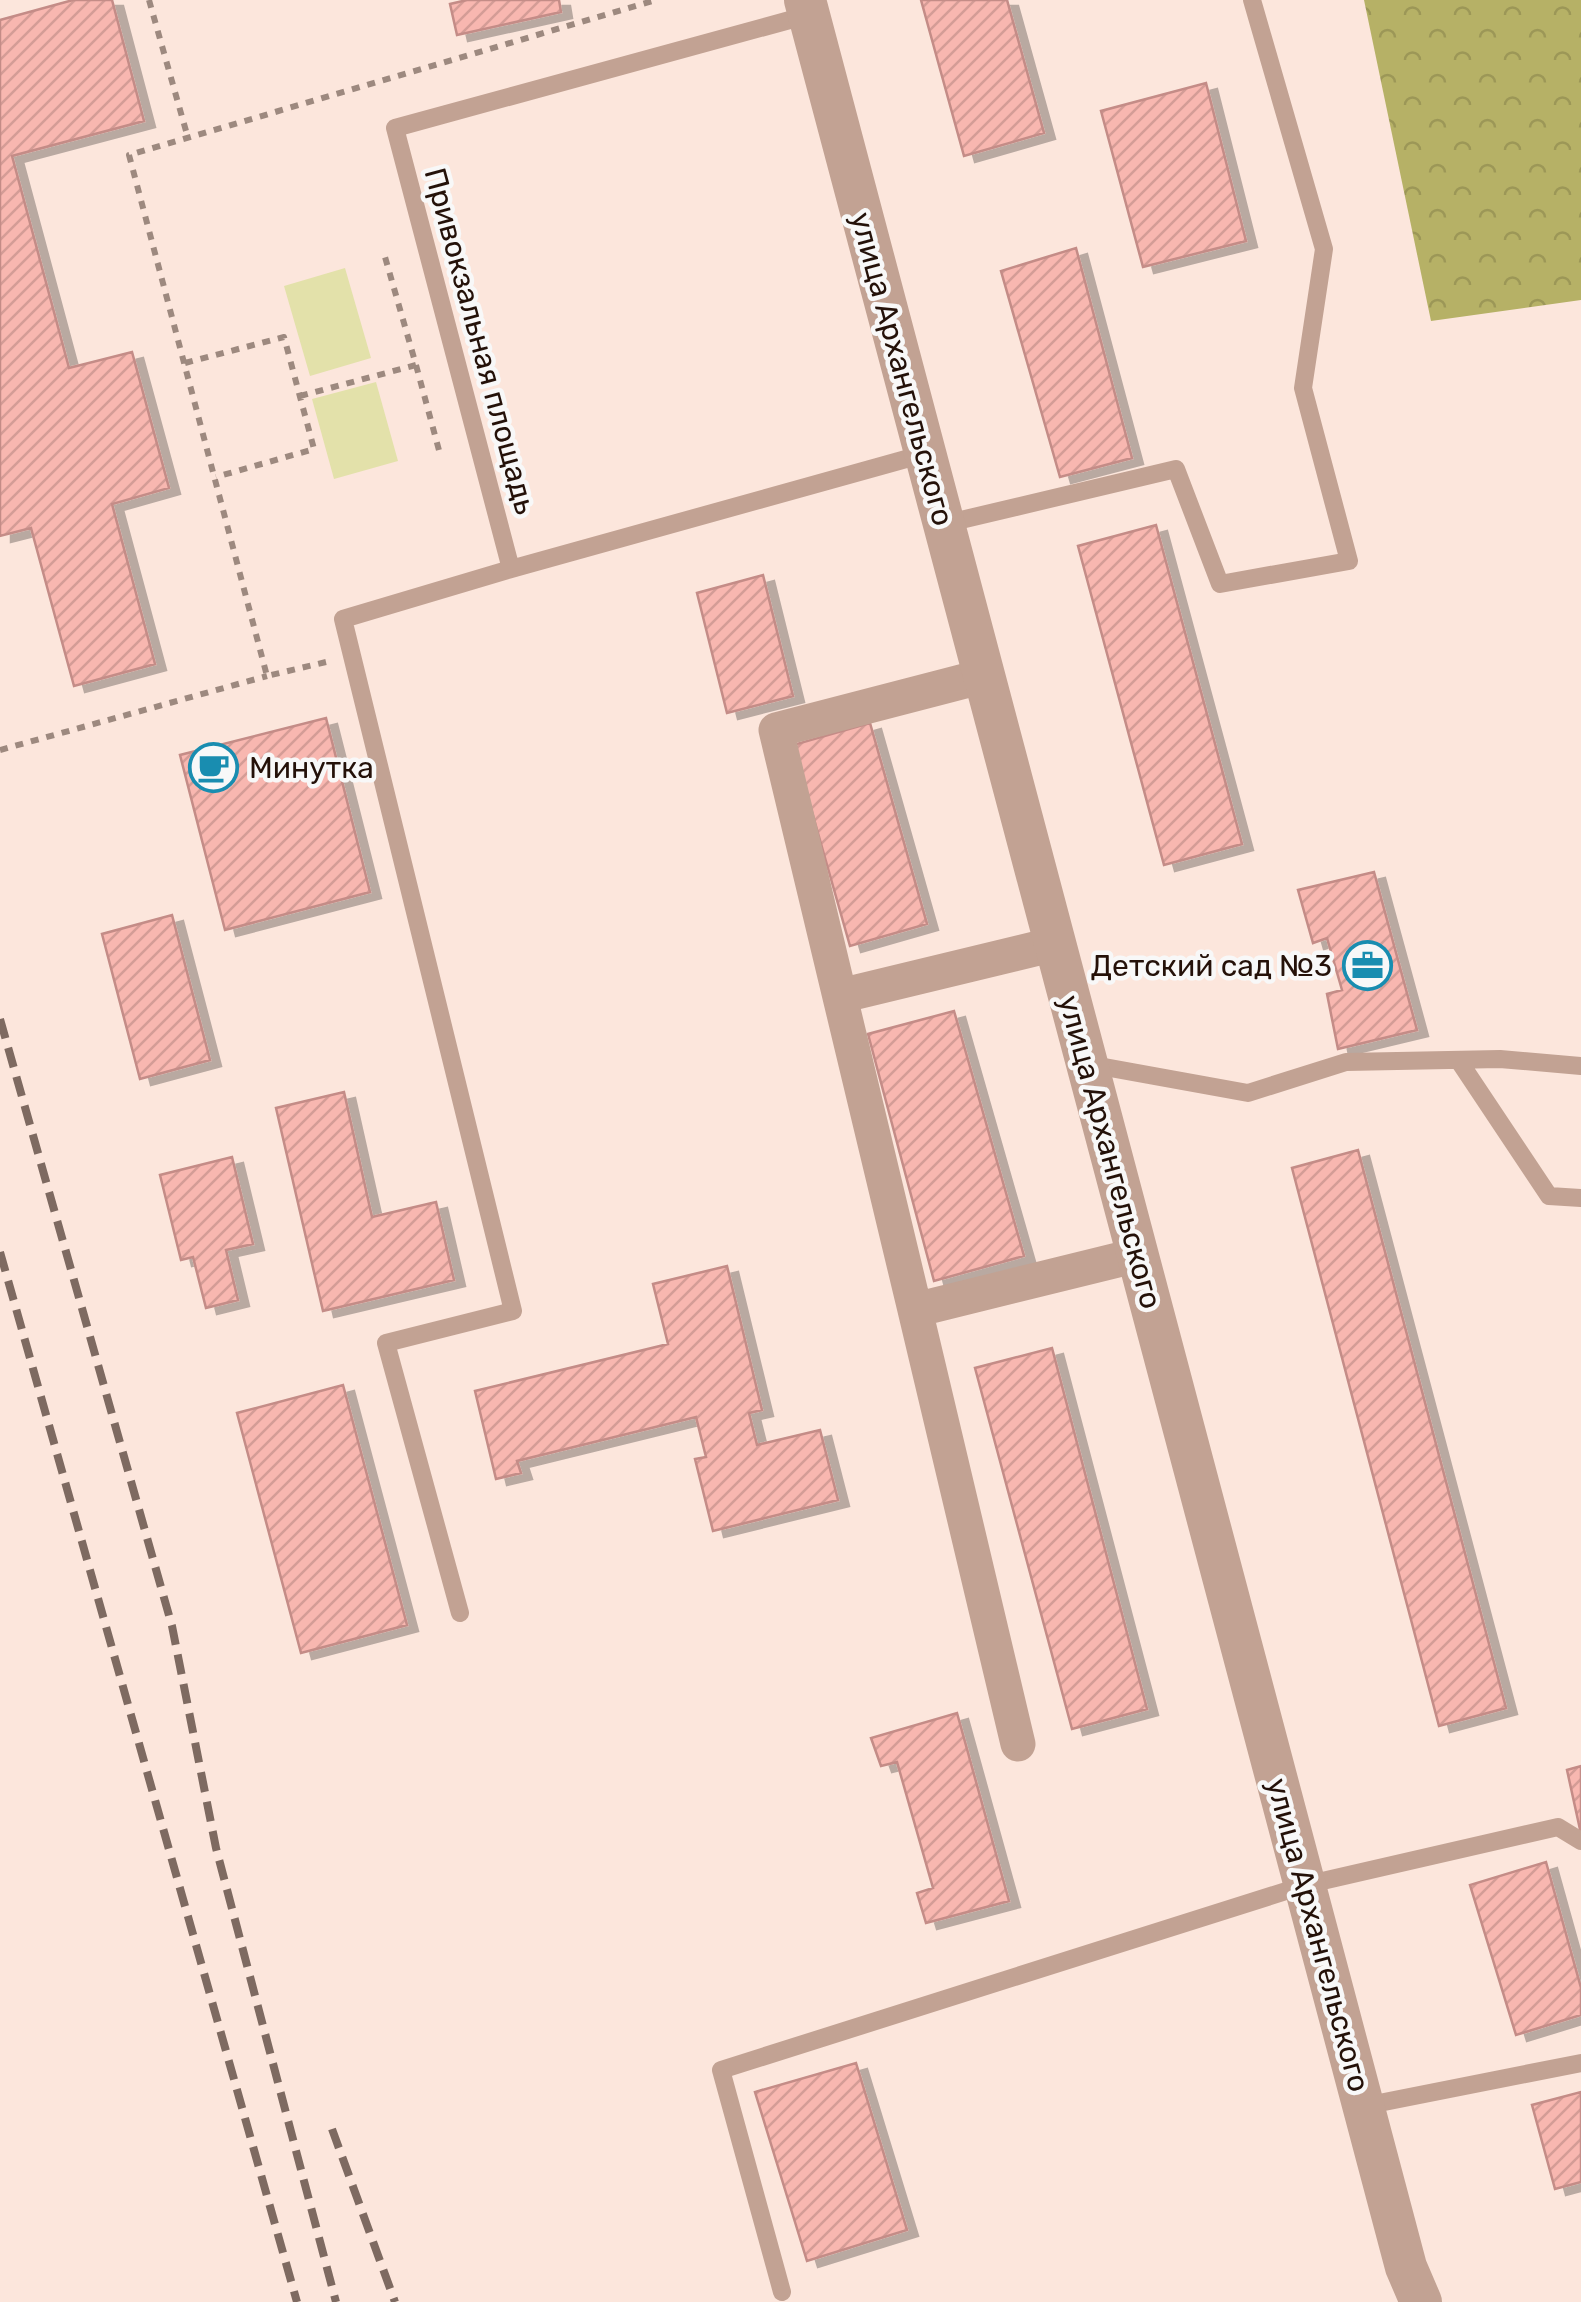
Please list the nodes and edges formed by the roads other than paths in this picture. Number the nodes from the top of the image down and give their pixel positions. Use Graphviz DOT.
graph roads {
  1 [pos="1252,0"];
  2 [pos="807,7"];
  3 [pos="925,454"];
  4 [pos="944,524"];
  5 [pos="511,569"];
  6 [pos="984,676"];
  7 [pos="1055,944"];
  8 [pos="840,996"];
  9 [pos="1459,1061"];
  10 [pos="1087,1064"];
  11 [pos="1581,1066"];
  12 [pos="1581,1198"];
  13 [pos="1138,1255"];
  14 [pos="915,1310"];
  15 [pos="460,1613"];
  16 [pos="1018,1744"];
  17 [pos="1581,1841"];
  18 [pos="1305,1885"];
  19 [pos="1581,2063"];
  20 [pos="1364,2106"];
  21 [pos="782,2292"];
  22 [pos="1420,2302"];
  1 -- 4 [label="lane"];
  2 -- 3 [label="street, улица Архангельского"];
  2 -- 5 [label="lane, Привокзальная площадь"];
  3 -- 4 [label="street, улица Архангельского"];
  3 -- 5 [label="lane"];
  4 -- 6 [label="street, улица Архангельского"];
  5 -- 15 [label="lane"];
  6 -- 7 [label="street, улица Архангельского"];
  6 -- 8 [label="street"];
  7 -- 8 [label="street"];
  7 -- 10 [label="street, улица Архангельского"];
  8 -- 14 [label="street"];
  9 -- 10 [label="lane"];
  9 -- 11 [label="lane"];
  9 -- 12 [label="lane"];
  10 -- 13 [label="street, улица Архангельского"];
  13 -- 14 [label="street"];
  13 -- 18 [label="street, улица Архангельского"];
  14 -- 16 [label="street"];
  17 -- 18 [label="lane"];
  18 -- 20 [label="street, улица Архангельского"];
  18 -- 21 [label="lane"];
  19 -- 20 [label="lane"];
  20 -- 22 [label="street, улица Архангельского"];
}
